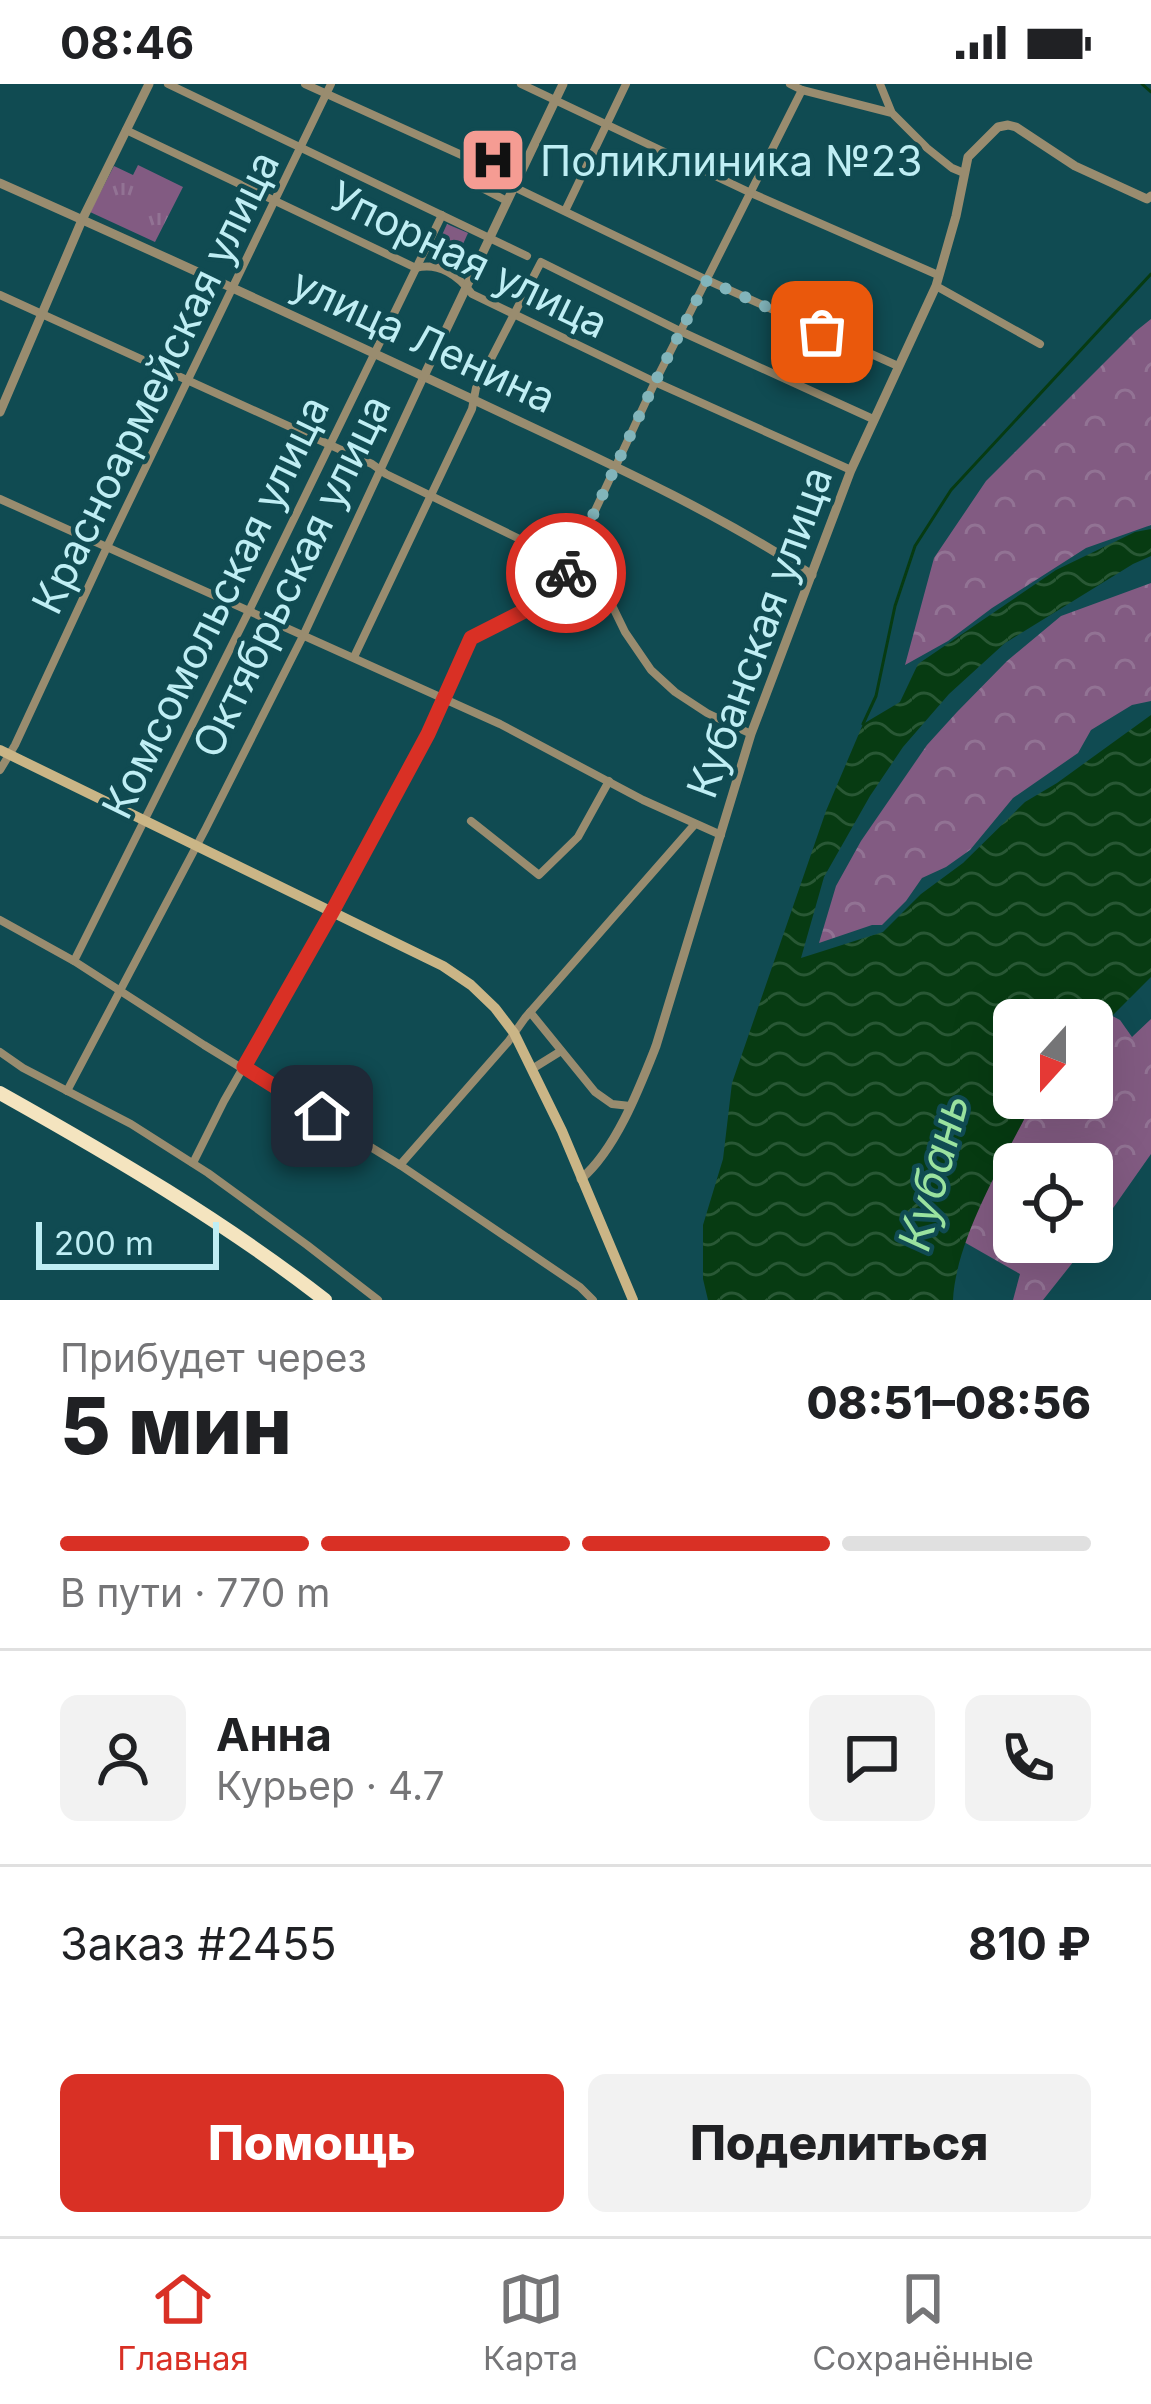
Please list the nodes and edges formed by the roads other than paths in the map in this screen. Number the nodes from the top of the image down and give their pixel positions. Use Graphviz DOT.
graph roads {
  1 [pos="148,84"];
  2 [pos="168,84"];
  3 [pos="305,84"];
  4 [pos="332,84"];
  5 [pos="520,84"];
  6 [pos="562,84"];
  7 [pos="626,84"];
  8 [pos="790,84"];
  9 [pos="880,84"];
  10 [pos="802,90"];
  11 [pos="326,95"];
  12 [pos="555,100"];
  13 [pos="892,112"];
  14 [pos="607,124"];
  15 [pos="126,130"];
  16 [pos="302,146"];
  17 [pos="964,173"];
  18 [pos="0,183"];
  19 [pos="514,187"];
  20 [pos="751,193"];
  21 [pos="1149,198"];
  22 [pos="276,199"];
  23 [pos="507,201"];
  24 [pos="566,211"];
  25 [pos="442,215"];
  26 [pos="82,220"];
  27 [pos="489,239"];
  28 [pos="527,256"];
  29 [pos="416,268"];
  30 [pos="707,280"];
  31 [pos="937,280"];
  32 [pos="234,288"];
  33 [pos="467,288"];
  34 [pos="0,295"];
  35 [pos="43,314"];
  36 [pos="516,314"];
  37 [pos="680,331"];
  38 [pos="1040,344"];
  39 [pos="374,353"];
  40 [pos="898,366"];
  41 [pos="424,376"];
  42 [pos="188,379"];
  43 [pos="655,382"];
  44 [pos="473,400"];
  45 [pos="0,412"];
  46 [pos="873,418"];
  47 [pos="328,445"];
  48 [pos="615,466"];
  49 [pos="380,470"];
  50 [pos="851,470"];
  51 [pos="432,495"];
  52 [pos="0,499"];
  53 [pos="107,547"];
  54 [pos="569,563"];
  55 [pos="812,575"];
  56 [pos="249,611"];
  57 [pos="304,634"];
  58 [pos="353,657"];
  59 [pos="443,699"];
  60 [pos="751,734"];
  61 [pos="4,752"];
  62 [pos="0,770"];
  63 [pos="609,781"];
  64 [pos="144,820"];
  65 [pos="471,821"];
  66 [pos="695,824"];
  67 [pos="721,835"];
  68 [pos="197,844"];
  69 [pos="332,912"];
  70 [pos="0,920"];
  71 [pos="74,961"];
  72 [pos="120,991"];
  73 [pos="530,1012"];
  74 [pos="514,1033"];
  75 [pos="561,1051"];
  76 [pos="0,1052"];
  77 [pos="244,1067"];
  78 [pos="532,1070"];
  79 [pos="67,1091"];
  80 [pos="0,1098"];
  81 [pos="630,1106"];
  82 [pos="193,1163"];
  83 [pos="400,1166"];
  84 [pos="581,1179"];
  85 [pos="313,1300"];
  86 [pos="325,1300"];
  87 [pos="378,1300"];
  88 [pos="593,1300"];
  89 [pos="633,1300"];
  1 -- 15 [label="street"];
  2 -- 16 [label="street"];
  3 -- 11 [label="street"];
  4 -- 11 [label="street, Красноармейская улица"];
  5 -- 12 [label="street"];
  6 -- 12 [label="street, Октябрьская улица"];
  7 -- 14 [label="street"];
  8 -- 10 [label="street"];
  9 -- 13 [label="street"];
  10 -- 13 [label="street"];
  10 -- 20 [label="street"];
  11 -- 16 [label="street, Красноармейская улица"];
  11 -- 23 [label="street"];
  12 -- 14 [label="street"];
  12 -- 19 [label="street, Октябрьская улица"];
  13 -- 17 [label="street"];
  14 -- 20 [label="street"];
  14 -- 24 [label="street"];
  15 -- 22 [label="street, Упорная улица"];
  15 -- 26 [label="street"];
  16 -- 22 [label="street, Красноармейская улица"];
  16 -- 25 [label="street"];
  17 -- 21 [label="street, Кубанская улица"];
  17 -- 31 [label="street, Кубанская улица"];
  18 -- 26 [label="street, улица Ленина"];
  19 -- 23 [label="street, Октябрьская улица"];
  19 -- 24 [label="street"];
  20 -- 30 [label="street"];
  20 -- 31 [label="street"];
  22 -- 29 [label="street, Упорная улица"];
  22 -- 32 [label="street, Красноармейская улица"];
  23 -- 27 [label="street, Октябрьская улица"];
  24 -- 30 [label="street"];
  25 -- 27 [label="street"];
  25 -- 29 [label="street, Комсомольская улица"];
  26 -- 32 [label="street, улица Ленина"];
  26 -- 35 [label="street"];
  27 -- 28 [label="street"];
  27 -- 33 [label="street, Октябрьская улица"];
  29 -- 33 [label="street, Упорная улица"];
  29 -- 39 [label="street, Комсомольская улица"];
  30 -- 37 [label="street"];
  30 -- 40 [label="street"];
  31 -- 38 [label="street"];
  31 -- 40 [label="street, Кубанская улица"];
  32 -- 39 [label="street, улица Ленина"];
  32 -- 42 [label="street, Красноармейская улица"];
  33 -- 36 [label="street, Упорная улица"];
  33 -- 41 [label="street, Октябрьская улица"];
  34 -- 35 [label="street"];
  35 -- 42 [label="street"];
  35 -- 45 [label="street"];
  36 -- 37 [label="street"];
  36 -- 43 [label="street, Упорная улица"];
  36 -- 44 [label="street"];
  37 -- 43 [label="street"];
  37 -- 46 [label="street"];
  39 -- 41 [label="street, улица Ленина"];
  39 -- 47 [label="street, Комсомольская улица"];
  40 -- 46 [label="street, Кубанская улица"];
  41 -- 44 [label="street, улица Ленина"];
  41 -- 49 [label="street, Октябрьская улица"];
  42 -- 47 [label="street"];
  42 -- 53 [label="street, Красноармейская улица"];
  43 -- 48 [label="street"];
  43 -- 50 [label="street, Упорная улица"];
  44 -- 48 [label="street, улица Ленина"];
  44 -- 51 [label="street"];
  46 -- 50 [label="street, Кубанская улица"];
  47 -- 49 [label="street"];
  47 -- 56 [label="street, Комсомольская улица"];
  48 -- 54 [label="street"];
  48 -- 55 [label="street, улица Ленина"];
  49 -- 51 [label="street"];
  49 -- 57 [label="street, Октябрьская улица"];
  50 -- 55 [label="street, Кубанская улица"];
  51 -- 54 [label="street"];
  51 -- 58 [label="street"];
  52 -- 53 [label="street"];
  53 -- 56 [label="street"];
  53 -- 61 [label="street, Красноармейская улица"];
  54 -- 59 [label="street"];
  54 -- 60 [label="street"];
  55 -- 60 [label="street, Кубанская улица"];
  56 -- 57 [label="street"];
  56 -- 64 [label="street, Комсомольская улица"];
  57 -- 58 [label="street"];
  57 -- 68 [label="street, Октябрьская улица"];
  58 -- 59 [label="street"];
  59 -- 63 [label="street"];
  59 -- 69 [label="street"];
  60 -- 67 [label="street, Кубанская улица"];
  61 -- 62 [label="street, Красноармейская улица"];
  61 -- 64 [label="main road"];
  63 -- 65 [label="street"];
  63 -- 66 [label="street"];
  64 -- 68 [label="main road"];
  64 -- 71 [label="street, Комсомольская улица"];
  66 -- 67 [label="street"];
  66 -- 73 [label="street"];
  67 -- 81 [label="street, Кубанская улица"];
  68 -- 69 [label="main road"];
  68 -- 72 [label="street, Октябрьская улица"];
  69 -- 74 [label="main road"];
  69 -- 77 [label="street"];
  70 -- 71 [label="street"];
  71 -- 72 [label="street"];
  72 -- 77 [label="street"];
  72 -- 79 [label="street, Октябрьская улица"];
  73 -- 74 [label="street"];
  73 -- 75 [label="street"];
  74 -- 78 [label="main road"];
  74 -- 83 [label="street"];
  75 -- 78 [label="street"];
  75 -- 81 [label="street"];
  76 -- 79 [label="street"];
  77 -- 82 [label="street"];
  77 -- 83 [label="street"];
  78 -- 84 [label="main road"];
  79 -- 82 [label="street"];
  80 -- 85 [label="highway"];
  80 -- 86 [label="highway"];
  81 -- 84 [label="street, Кубанская улица"];
  82 -- 87 [label="street"];
  83 -- 88 [label="street"];
  84 -- 89 [label="main road"];
}
